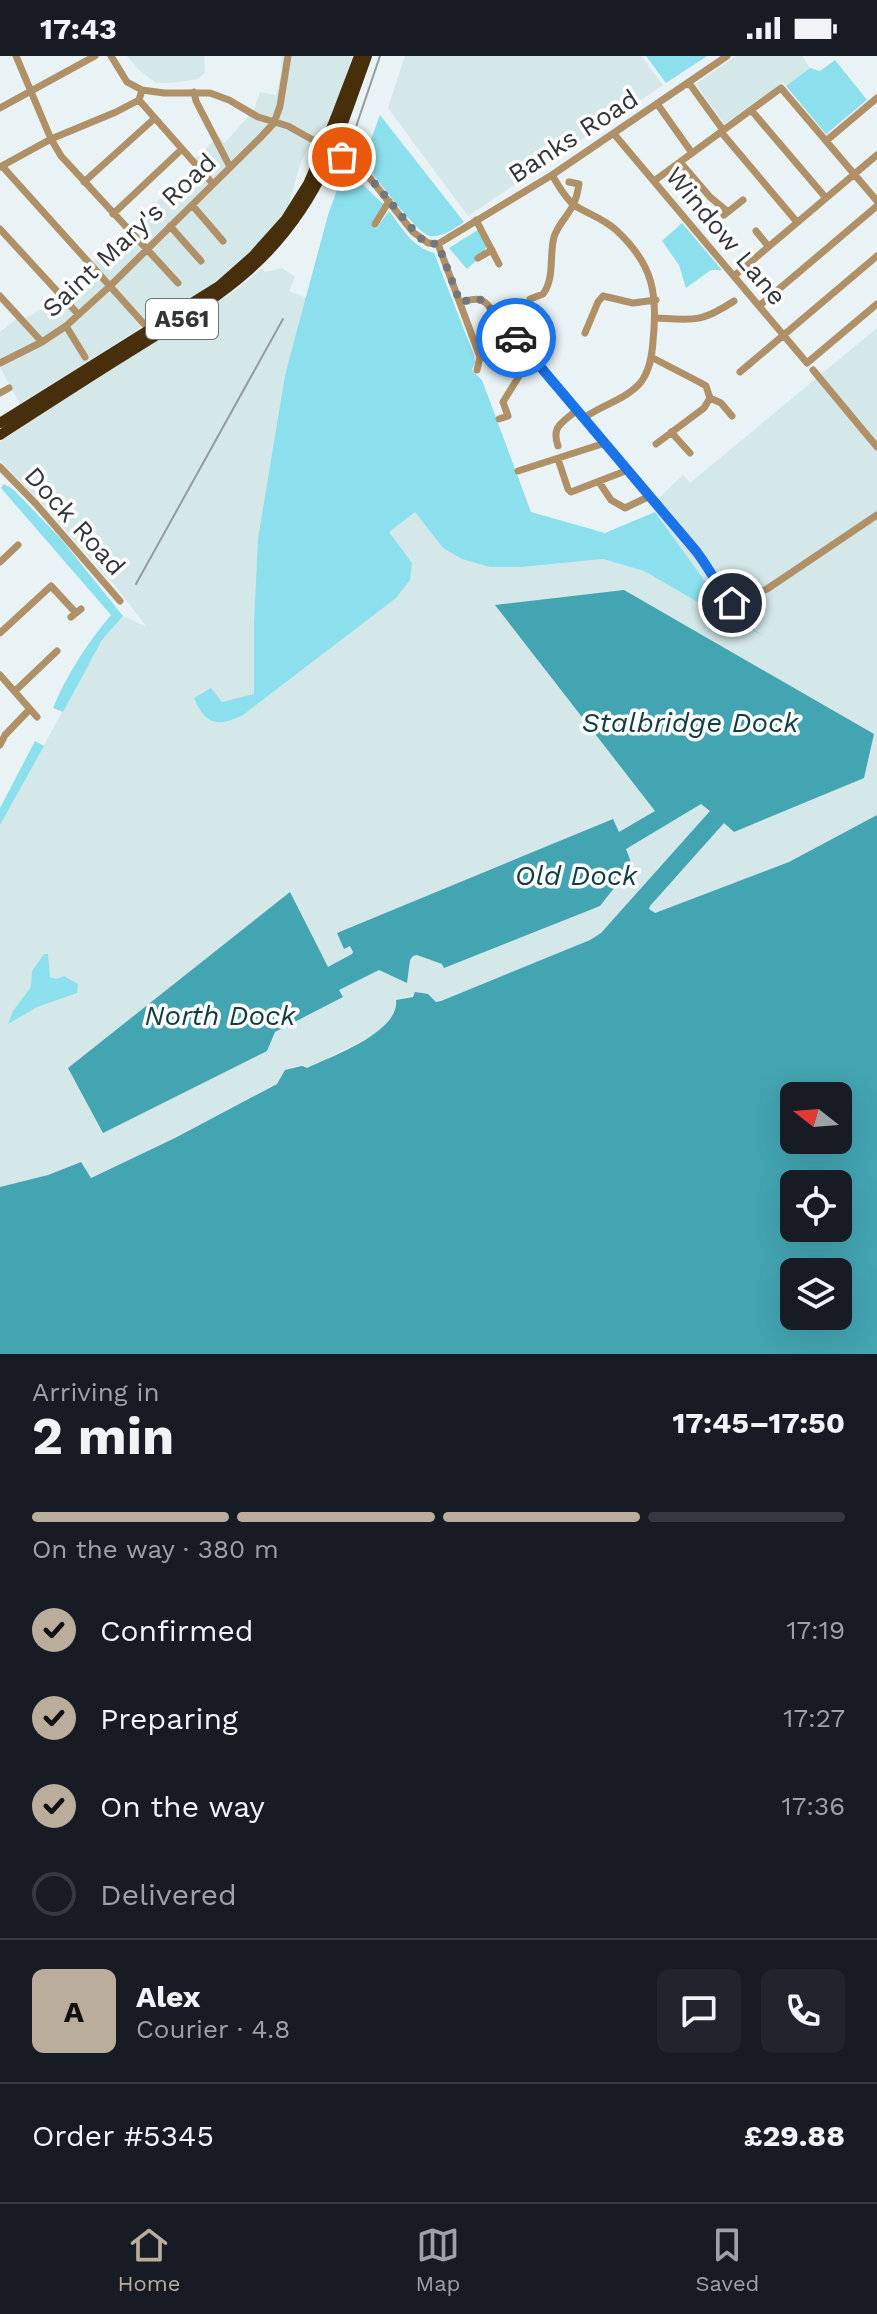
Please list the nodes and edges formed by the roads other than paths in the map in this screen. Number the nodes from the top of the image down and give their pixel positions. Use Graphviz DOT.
graph roads {
  1 [pos="16,56"];
  2 [pos="95,56"];
  3 [pos="111,56"];
  4 [pos="288,56"];
  5 [pos="359,56"];
  6 [pos="367,56"];
  7 [pos="727,56"];
  8 [pos="689,83"];
  9 [pos="30,90"];
  10 [pos="142,90"];
  11 [pos="194,92"];
  12 [pos="877,98"];
  13 [pos="139,100"];
  14 [pos="658,105"];
  15 [pos="0,108"];
  16 [pos="751,110"];
  17 [pos="155,118"];
  18 [pos="339,121"];
  19 [pos="274,123"];
  20 [pos="722,131"];
  21 [pos="614,134"];
  22 [pos="51,139"];
  23 [pos="826,141"];
  24 [pos="182,149"];
  25 [pos="692,153"];
  26 [pos="877,155"];
  27 [pos="680,162"];
  28 [pos="322,163"];
  29 [pos="1,166"];
  30 [pos="230,167"];
  31 [pos="854,174"];
  32 [pos="552,175"];
  33 [pos="654,181"];
  34 [pos="84,182"];
  35 [pos="569,182"];
  36 [pos="213,184"];
  37 [pos="826,198"];
  38 [pos="743,200"];
  39 [pos="389,201"];
  40 [pos="574,204"];
  41 [pos="877,204"];
  42 [pos="192,205"];
  43 [pos="113,214"];
  44 [pos="476,220"];
  45 [pos="797,222"];
  46 [pos="375,224"];
  47 [pos="170,226"];
  48 [pos="0,229"];
  49 [pos="756,231"];
  50 [pos="223,241"];
  51 [pos="438,244"];
  52 [pos="768,246"];
  53 [pos="146,250"];
  54 [pos="492,250"];
  55 [pos="877,256"];
  56 [pos="478,258"];
  57 [pos="201,261"];
  58 [pos="499,264"];
  59 [pos="734,276"];
  60 [pos="178,283"];
  61 [pos="110,286"];
  62 [pos="0,296"];
  63 [pos="718,298"];
  64 [pos="530,299"];
  65 [pos="656,300"];
  66 [pos="460,302"];
  67 [pos="877,304"];
  68 [pos="759,306"];
  69 [pos="78,314"];
  70 [pos="656,318"];
  71 [pos="144,324"];
  72 [pos="66,326"];
  73 [pos="599,332"];
  74 [pos="783,334"];
  75 [pos="42,342"];
  76 [pos="85,357"];
  77 [pos="651,357"];
  78 [pos="536,361"];
  79 [pos="0,362"];
  80 [pos="810,367"];
  81 [pos="477,370"];
  82 [pos="740,372"];
  83 [pos="9,388"];
  84 [pos="0,393"];
  85 [pos="710,398"];
  86 [pos="503,402"];
  87 [pos="494,405"];
  88 [pos="577,410"];
  89 [pos="732,416"];
  90 [pos="584,418"];
  91 [pos="499,419"];
  92 [pos="0,423"];
  93 [pos="671,432"];
  94 [pos="0,435"];
  95 [pos="566,439"];
  96 [pos="605,443"];
  97 [pos="656,444"];
  98 [pos="877,447"];
  99 [pos="690,453"];
  100 [pos="558,459"];
  101 [pos="0,467"];
  102 [pos="628,470"];
  103 [pos="523,473"];
  104 [pos="599,482"];
  105 [pos="650,496"];
  106 [pos="877,515"];
  107 [pos="18,545"];
  108 [pos="0,562"];
  109 [pos="120,601"];
  110 [pos="76,613"];
  111 [pos="0,633"];
  112 [pos="57,652"];
  113 [pos="0,675"];
  114 [pos="15,691"];
  115 [pos="30,709"];
  116 [pos="37,717"];
  117 [pos="0,745"];
  1 -- 9 [label="street"];
  2 -- 9 [label="street"];
  3 -- 10 [label="street"];
  4 -- 19 [label="street"];
  5 -- 18 [label="highway, A561"];
  6 -- 18 [label="highway, A561"];
  7 -- 8 [label="street, Banks Road"];
  8 -- 14 [label="street, Banks Road"];
  8 -- 20 [label="street"];
  9 -- 15 [label="street"];
  9 -- 22 [label="street"];
  10 -- 11 [label="street"];
  10 -- 13 [label="street"];
  11 -- 19 [label="street"];
  11 -- 30 [label="street"];
  12 -- 23 [label="street"];
  13 -- 17 [label="street"];
  13 -- 22 [label="street"];
  14 -- 21 [label="street, Banks Road"];
  14 -- 25 [label="street"];
  16 -- 20 [label="street"];
  16 -- 23 [label="street"];
  16 -- 37 [label="street"];
  17 -- 24 [label="street"];
  17 -- 34 [label="street"];
  18 -- 28 [label="highway, A561, bridge"];
  19 -- 30 [label="street, Saint Mary's Road"];
  19 -- 39 [label="street"];
  20 -- 25 [label="street"];
  20 -- 45 [label="street"];
  21 -- 32 [label="street, Banks Road"];
  21 -- 33 [label="street, Window Lane"];
  22 -- 29 [label="street"];
  22 -- 34 [label="street"];
  23 -- 31 [label="street"];
  24 -- 36 [label="street"];
  24 -- 43 [label="street"];
  25 -- 27 [label="street"];
  26 -- 31 [label="street"];
  27 -- 33 [label="street"];
  27 -- 38 [label="street"];
  28 -- 92 [label="highway, A561"];
  28 -- 94 [label="highway, A561"];
  29 -- 61 [label="street"];
  30 -- 36 [label="street, Saint Mary's Road"];
  31 -- 37 [label="street"];
  31 -- 41 [label="street"];
  32 -- 40 [label="street"];
  32 -- 44 [label="street, Banks Road"];
  33 -- 59 [label="street, Window Lane"];
  34 -- 43 [label="street"];
  35 -- 40 [label="street"];
  36 -- 42 [label="street, Saint Mary's Road"];
  37 -- 45 [label="street"];
  39 -- 46 [label="street"];
  39 -- 51 [label="street"];
  40 -- 64 [label="street"];
  40 -- 65 [label="street"];
  41 -- 68 [label="street"];
  42 -- 47 [label="street, Saint Mary's Road"];
  42 -- 50 [label="street"];
  43 -- 53 [label="street"];
  44 -- 51 [label="street, Banks Road"];
  44 -- 54 [label="street"];
  45 -- 52 [label="street"];
  47 -- 53 [label="street, Saint Mary's Road"];
  47 -- 57 [label="street"];
  48 -- 69 [label="street"];
  49 -- 52 [label="street"];
  51 -- 66 [label="street"];
  52 -- 59 [label="street"];
  53 -- 60 [label="street"];
  53 -- 61 [label="street, Saint Mary's Road"];
  54 -- 56 [label="street"];
  54 -- 58 [label="street"];
  55 -- 74 [label="street"];
  59 -- 68 [label="street, Window Lane"];
  61 -- 69 [label="street, Saint Mary's Road"];
  61 -- 71 [label="street"];
  62 -- 75 [label="street"];
  63 -- 70 [label="street"];
  65 -- 70 [label="street"];
  65 -- 73 [label="street"];
  66 -- 78 [label="street"];
  66 -- 81 [label="street"];
  67 -- 80 [label="street"];
  68 -- 74 [label="street, Window Lane"];
  69 -- 72 [label="street, Saint Mary's Road"];
  70 -- 77 [label="street"];
  72 -- 75 [label="street, Saint Mary's Road"];
  72 -- 76 [label="street"];
  74 -- 80 [label="street, Window Lane"];
  74 -- 82 [label="street"];
  75 -- 79 [label="street, Saint Mary's Road"];
  77 -- 85 [label="street"];
  77 -- 90 [label="street"];
  78 -- 86 [label="street"];
  78 -- 88 [label="street"];
  80 -- 98 [label="street, Window Lane"];
  83 -- 84 [label="street"];
  85 -- 89 [label="street"];
  85 -- 93 [label="street"];
  86 -- 87 [label="street"];
  86 -- 91 [label="street"];
  88 -- 90 [label="street"];
  88 -- 95 [label="street"];
  90 -- 96 [label="street"];
  93 -- 97 [label="street"];
  93 -- 99 [label="street"];
  96 -- 100 [label="street"];
  96 -- 102 [label="street"];
  100 -- 103 [label="street"];
  100 -- 104 [label="street"];
  101 -- 109 [label="street, Dock Road"];
  102 -- 104 [label="street"];
  102 -- 105 [label="street"];
  104 -- 105 [label="street"];
  105 -- 106 [label="street"];
  107 -- 108 [label="street"];
  110 -- 111 [label="street"];
  112 -- 114 [label="street"];
  113 -- 114 [label="street"];
  114 -- 115 [label="street"];
  115 -- 116 [label="street"];
  115 -- 117 [label="street"];
}
